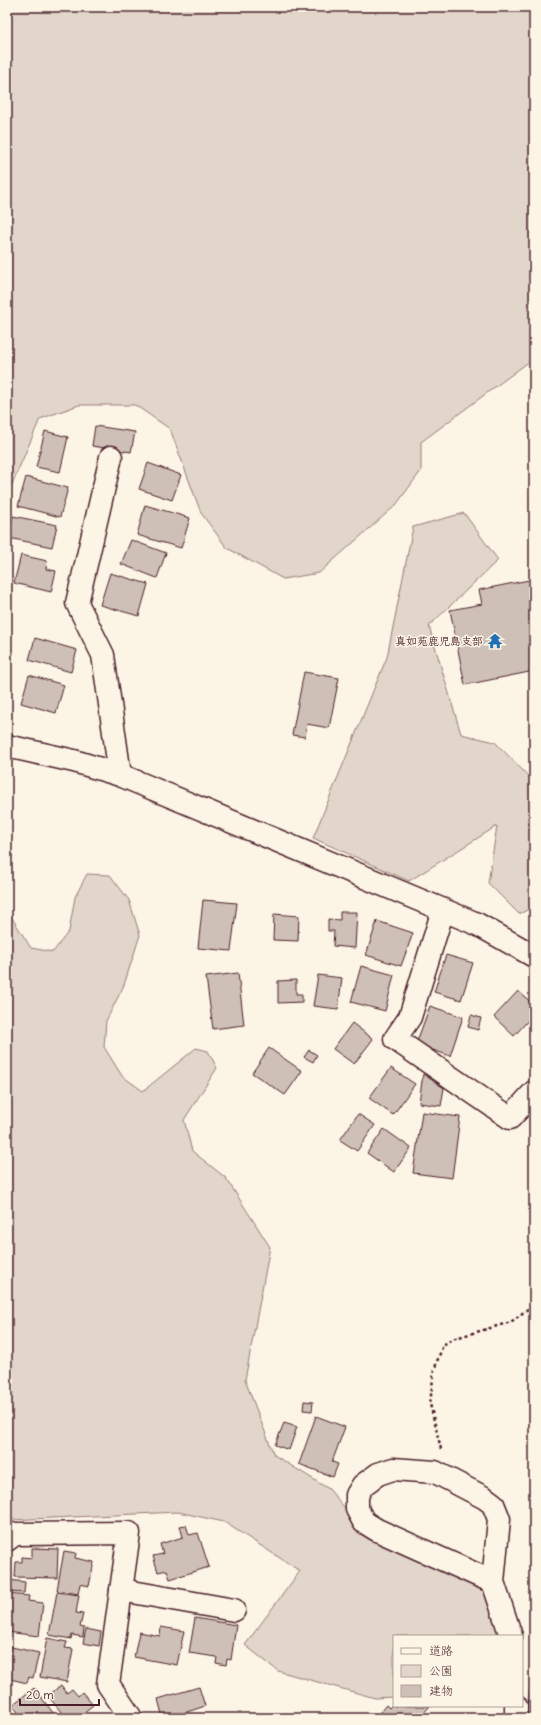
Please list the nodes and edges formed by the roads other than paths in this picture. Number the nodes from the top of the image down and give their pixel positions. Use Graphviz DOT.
graph roads {
  1 [pos="110,457"];
  2 [pos="7,746"];
  3 [pos="120,775"];
  4 [pos="444,910"];
  5 [pos="534,956"];
  6 [pos="534,1092"];
  7 [pos="7,1540"];
  8 [pos="493,1582"];
  9 [pos="121,1590"];
  10 [pos="234,1610"];
  11 [pos="511,1635"];
  12 [pos="516,1707"];
  13 [pos="131,1718"];
  14 [pos="516,1718"];
  1 -- 3 [label="street"];
  2 -- 3 [label="street"];
  3 -- 4 [label="street"];
  4 -- 5 [label="street"];
  4 -- 6 [label="street"];
  7 -- 9 [label="street"];
  8 -- 8 [label="street"];
  8 -- 11 [label="street"];
  9 -- 10 [label="street"];
  9 -- 13 [label="street"];
  12 -- 14 [label="street"];
}
